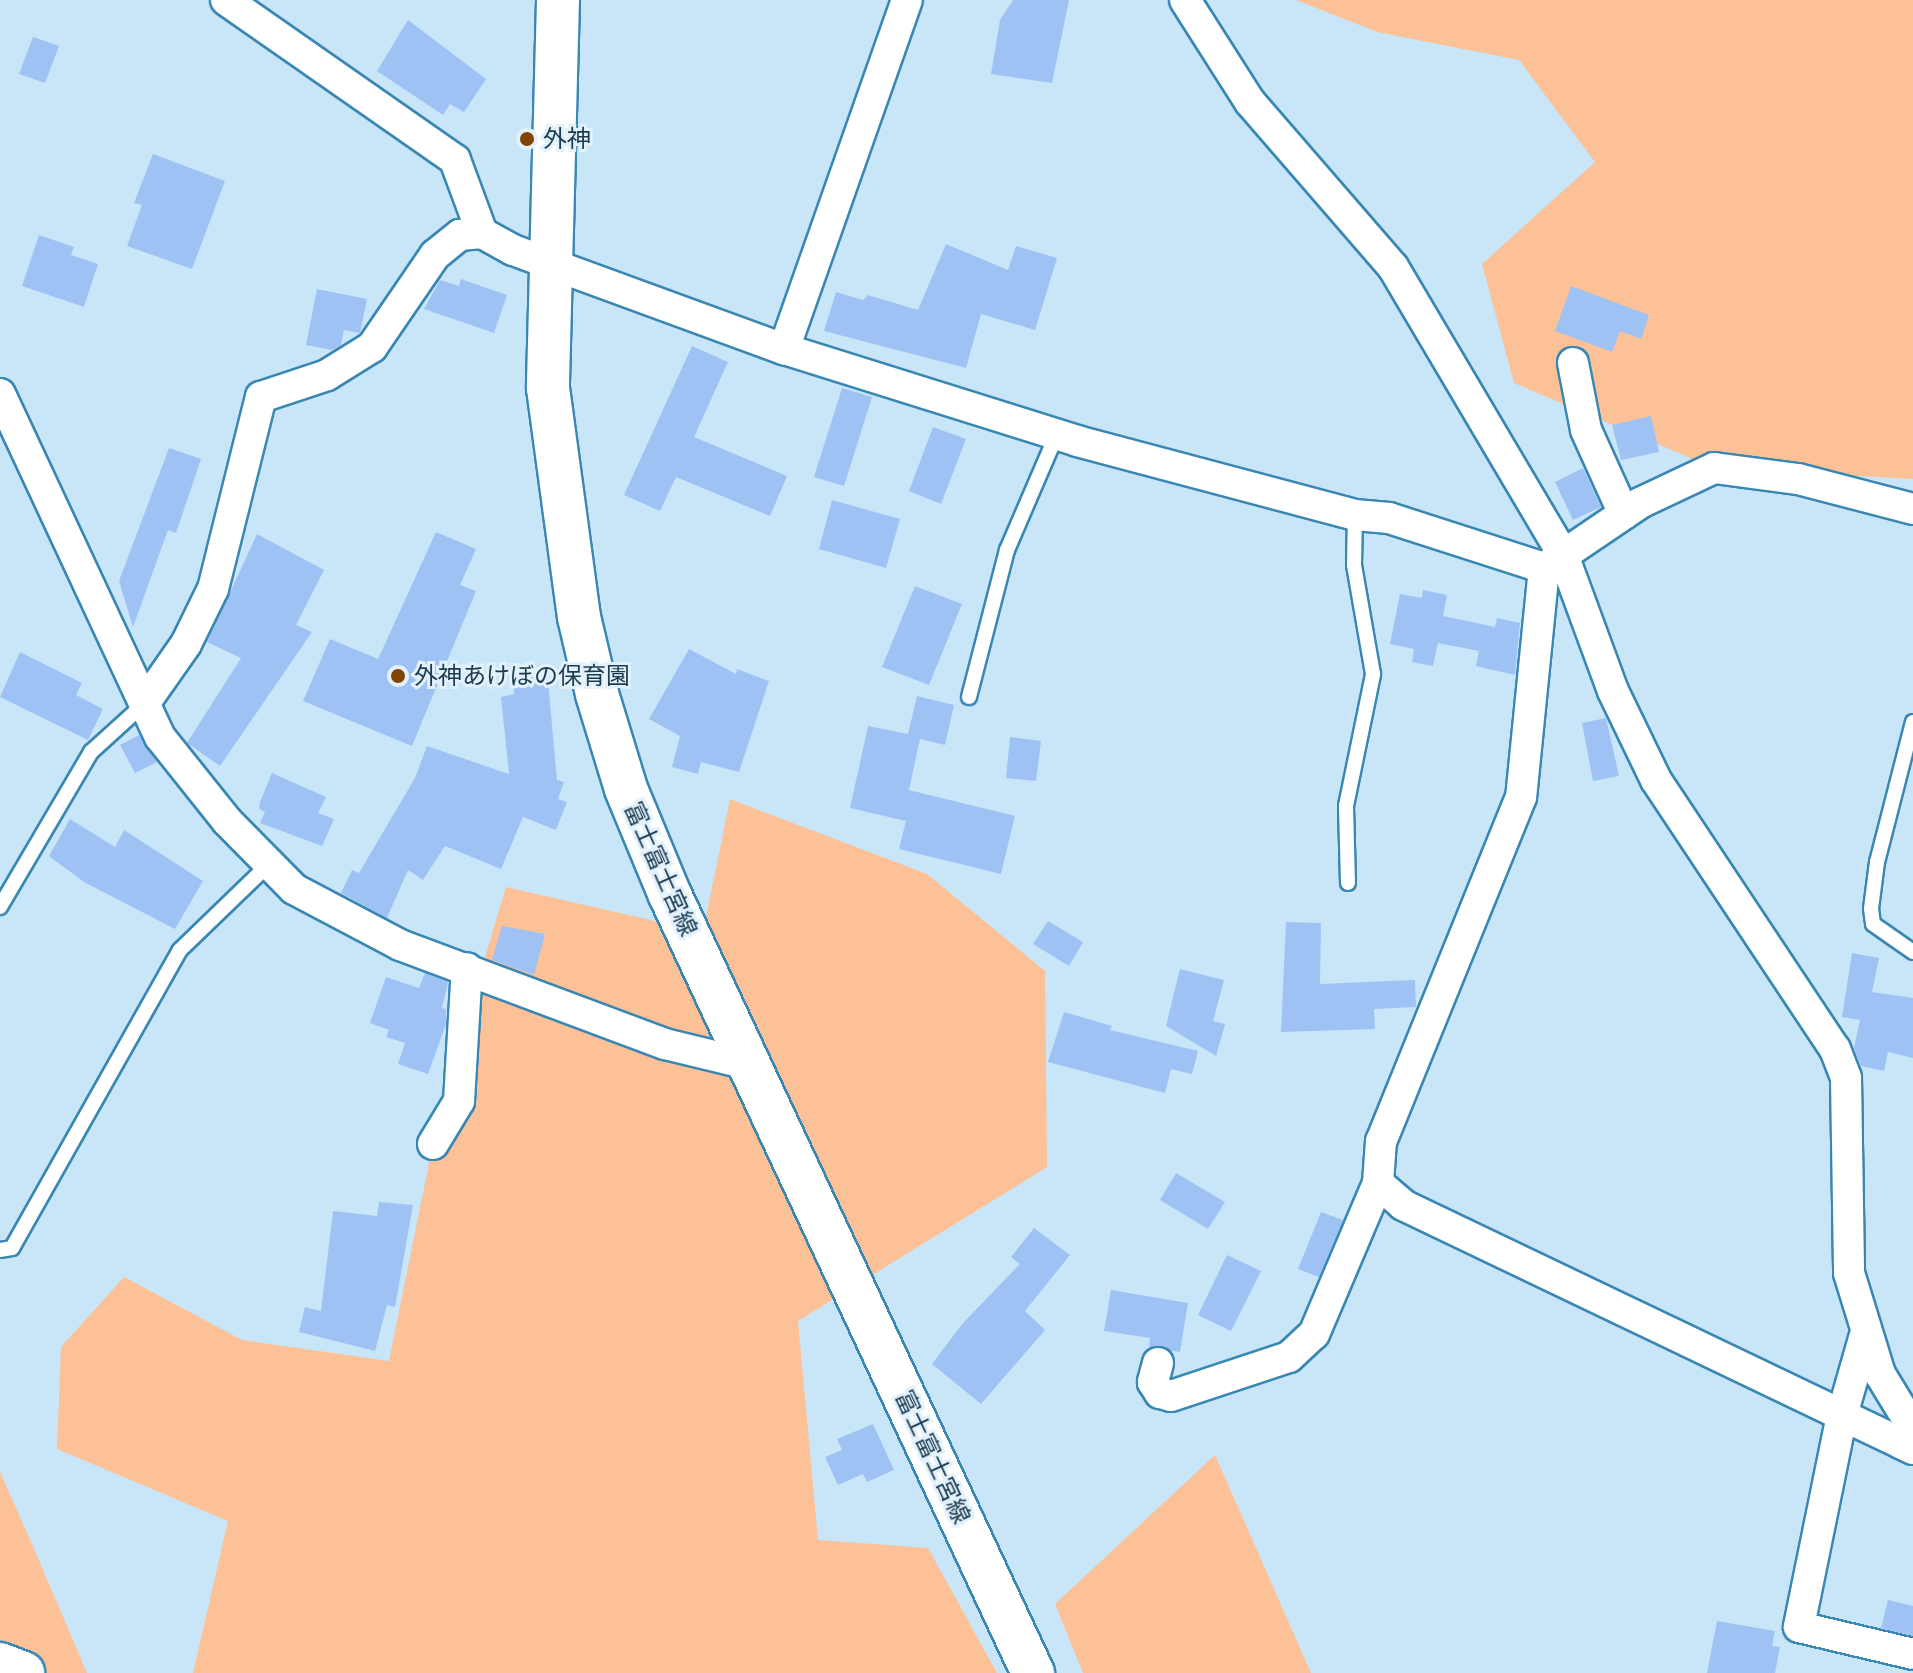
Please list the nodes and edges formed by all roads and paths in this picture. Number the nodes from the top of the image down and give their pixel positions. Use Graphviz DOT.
graph roads {
  1 [pos="226,0"];
  2 [pos="558,0"];
  3 [pos="907,0"];
  4 [pos="1185,0"];
  5 [pos="482,233"];
  6 [pos="549,262"];
  7 [pos="784,349"];
  8 [pos="1573,363"];
  9 [pos="0,394"];
  10 [pos="1057,434"];
  11 [pos="1913,509"];
  12 [pos="1624,514"];
  13 [pos="1355,515"];
  14 [pos="1553,561"];
  15 [pos="969,697"];
  16 [pos="144,704"];
  17 [pos="1913,722"];
  18 [pos="269,864"];
  19 [pos="1348,883"];
  20 [pos="0,907"];
  21 [pos="1913,952"];
  22 [pos="467,968"];
  23 [pos="752,1065"];
  24 [pos="433,1144"];
  25 [pos="1378,1183"];
  26 [pos="0,1250"];
  27 [pos="1865,1335"];
  28 [pos="1158,1363"];
  29 [pos="1842,1415"];
  30 [pos="1913,1428"];
  31 [pos="1913,1449"];
  32 [pos="1913,1654"];
  33 [pos="1033,1673"];
  1 -- 5 [label="street"];
  2 -- 6 [label="main road, 富士富士宮線"];
  3 -- 7 [label="street"];
  4 -- 14 [label="street"];
  5 -- 6 [label="street"];
  5 -- 16 [label="street"];
  6 -- 7 [label="street"];
  6 -- 23 [label="main road, 富士富士宮線"];
  7 -- 10 [label="street"];
  8 -- 12 [label="street"];
  9 -- 16 [label="street"];
  10 -- 13 [label="street"];
  10 -- 15 [label="lane"];
  11 -- 12 [label="street"];
  12 -- 14 [label="street"];
  13 -- 14 [label="street"];
  13 -- 19 [label="lane"];
  14 -- 25 [label="street"];
  14 -- 27 [label="street"];
  16 -- 18 [label="street"];
  16 -- 20 [label="lane"];
  17 -- 21 [label="lane"];
  18 -- 22 [label="street"];
  18 -- 26 [label="lane"];
  22 -- 23 [label="street"];
  22 -- 24 [label="street"];
  23 -- 33 [label="main road, 富士富士宮線"];
  25 -- 28 [label="street"];
  25 -- 29 [label="street"];
  27 -- 29 [label="street"];
  27 -- 30 [label="street"];
  29 -- 31 [label="street"];
  29 -- 32 [label="street"];
}
